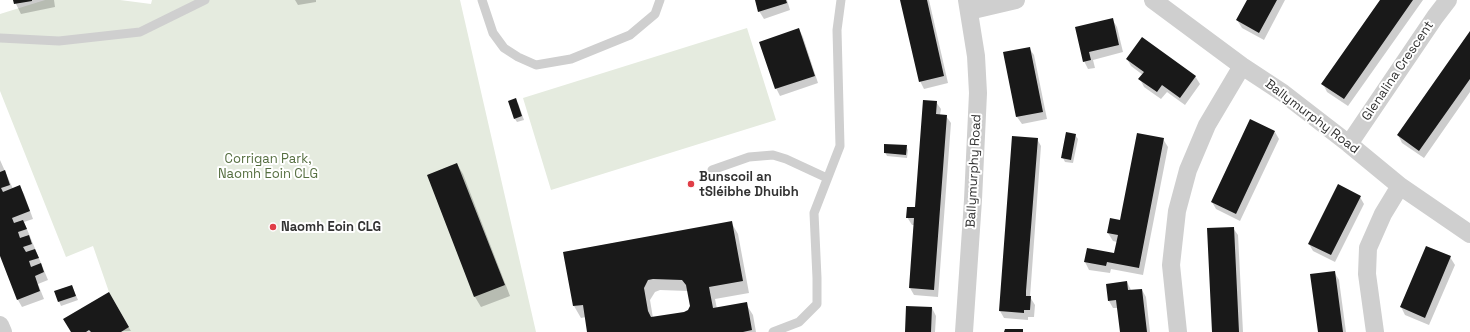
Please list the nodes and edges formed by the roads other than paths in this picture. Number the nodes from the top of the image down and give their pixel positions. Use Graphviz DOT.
graph roads {
  1 [pos="205,0"];
  2 [pos="482,0"];
  3 [pos="660,0"];
  4 [pos="841,0"];
  5 [pos="1016,0"];
  6 [pos="1153,0"];
  7 [pos="1448,0"];
  8 [pos="968,6"];
  9 [pos="0,38"];
  10 [pos="1242,66"];
  11 [pos="1349,144"];
  12 [pos="712,170"];
  13 [pos="827,178"];
  14 [pos="1400,186"];
  15 [pos="1470,234"];
  16 [pos="773,332"];
  17 [pos="964,332"];
  18 [pos="1178,332"];
  19 [pos="1375,332"];
  1 -- 9 [label="lane"];
  2 -- 3 [label="lane"];
  4 -- 13 [label="lane"];
  5 -- 8 [label="street, Ballymurphy Road"];
  6 -- 10 [label="street, Ballymurphy Road"];
  7 -- 11 [label="street, Glenalina Crescent"];
  8 -- 17 [label="street, Ballymurphy Road"];
  10 -- 11 [label="street, Ballymurphy Road"];
  10 -- 18 [label="street"];
  11 -- 14 [label="street, Ballymurphy Road"];
  12 -- 13 [label="lane"];
  13 -- 16 [label="lane"];
  14 -- 15 [label="street, Ballymurphy Road"];
  14 -- 19 [label="street"];
}
